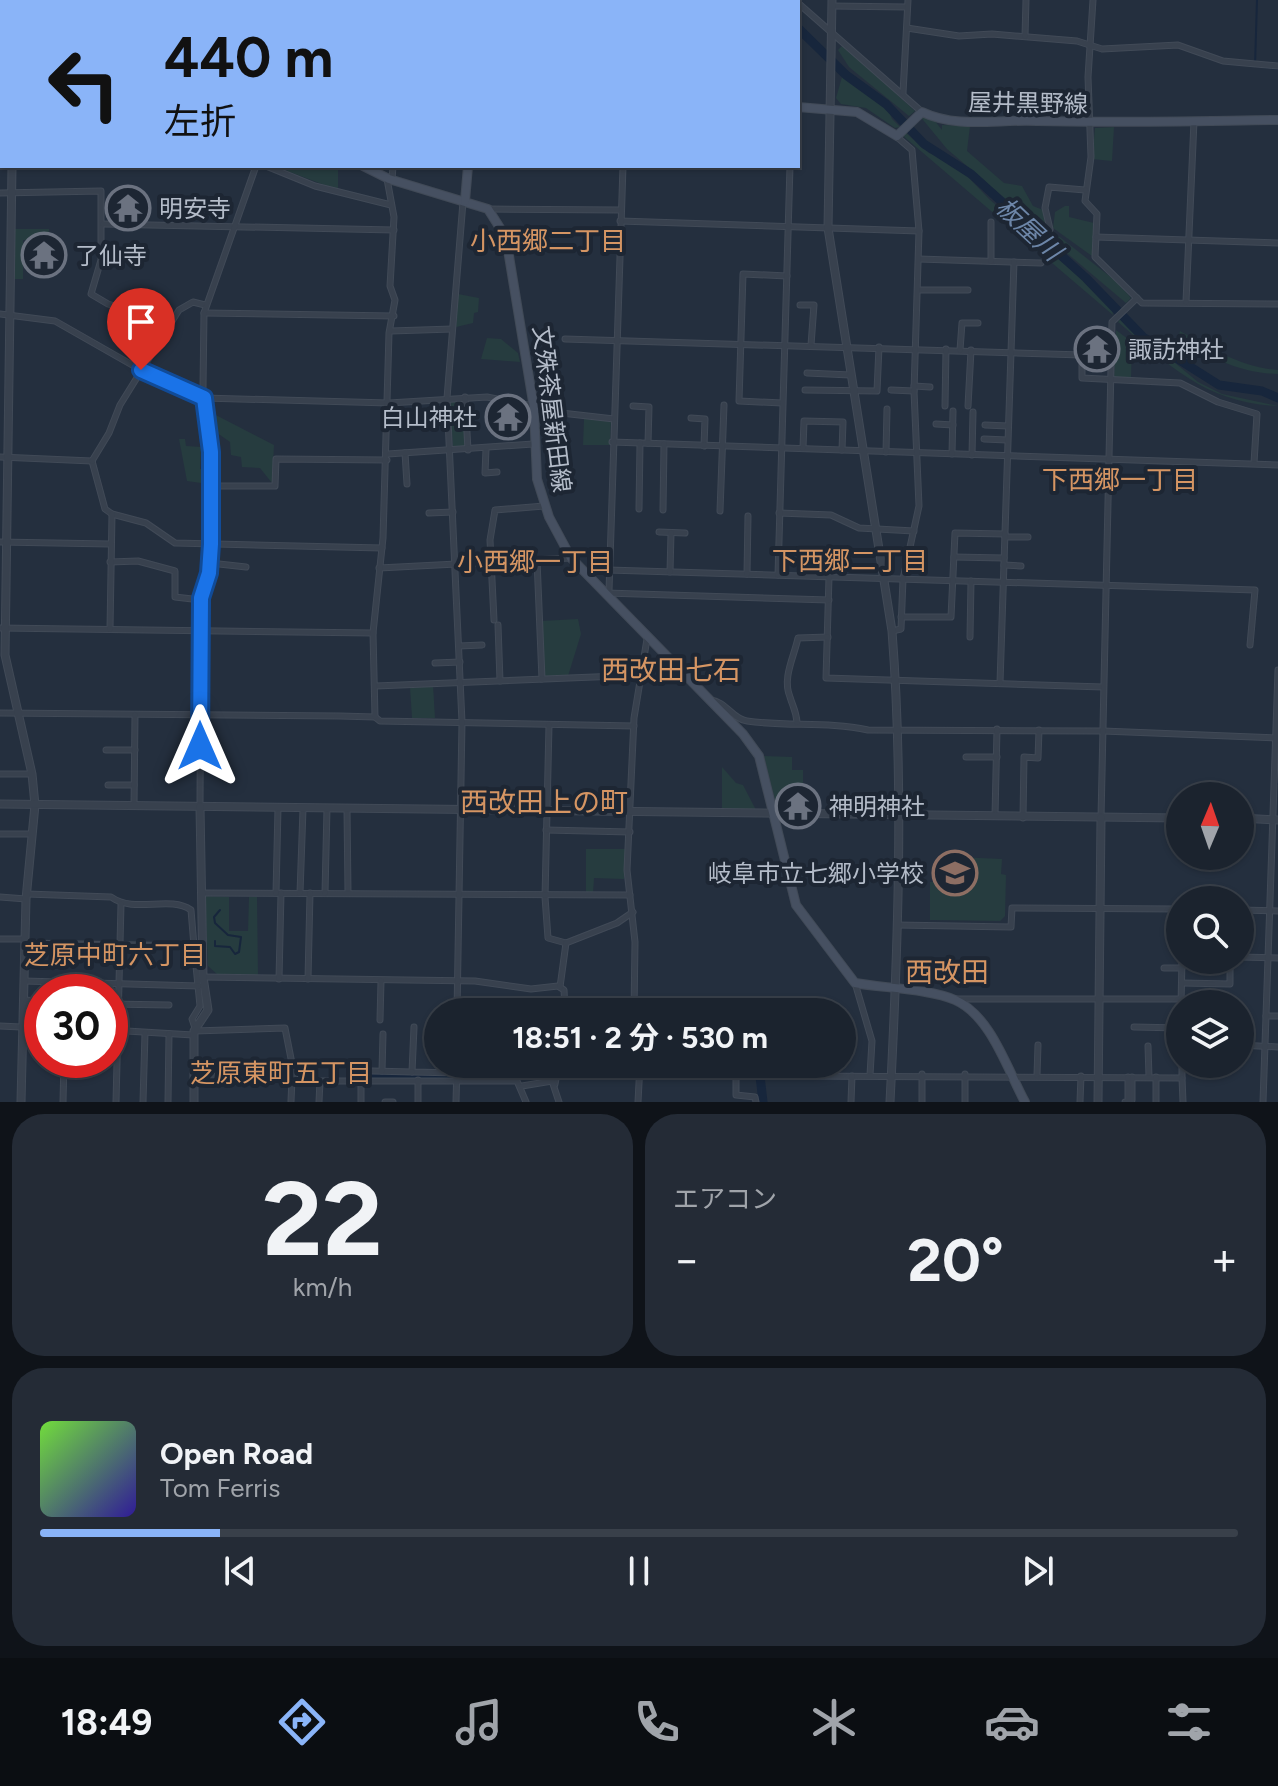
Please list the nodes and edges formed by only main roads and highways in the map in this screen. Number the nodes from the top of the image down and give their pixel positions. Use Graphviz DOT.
graph roads {
  1 [pos="800,107"];
  2 [pos="1278,120"];
  3 [pos="367,168"];
  4 [pos="468,168"];
  5 [pos="464,201"];
  6 [pos="1025,1102"];
  1 -- 2 [label="main road, 屋井黒野線"];
  3 -- 5 [label="main road"];
  4 -- 5 [label="main road"];
  5 -- 6 [label="main road, 文殊茶屋新田線"];
}
